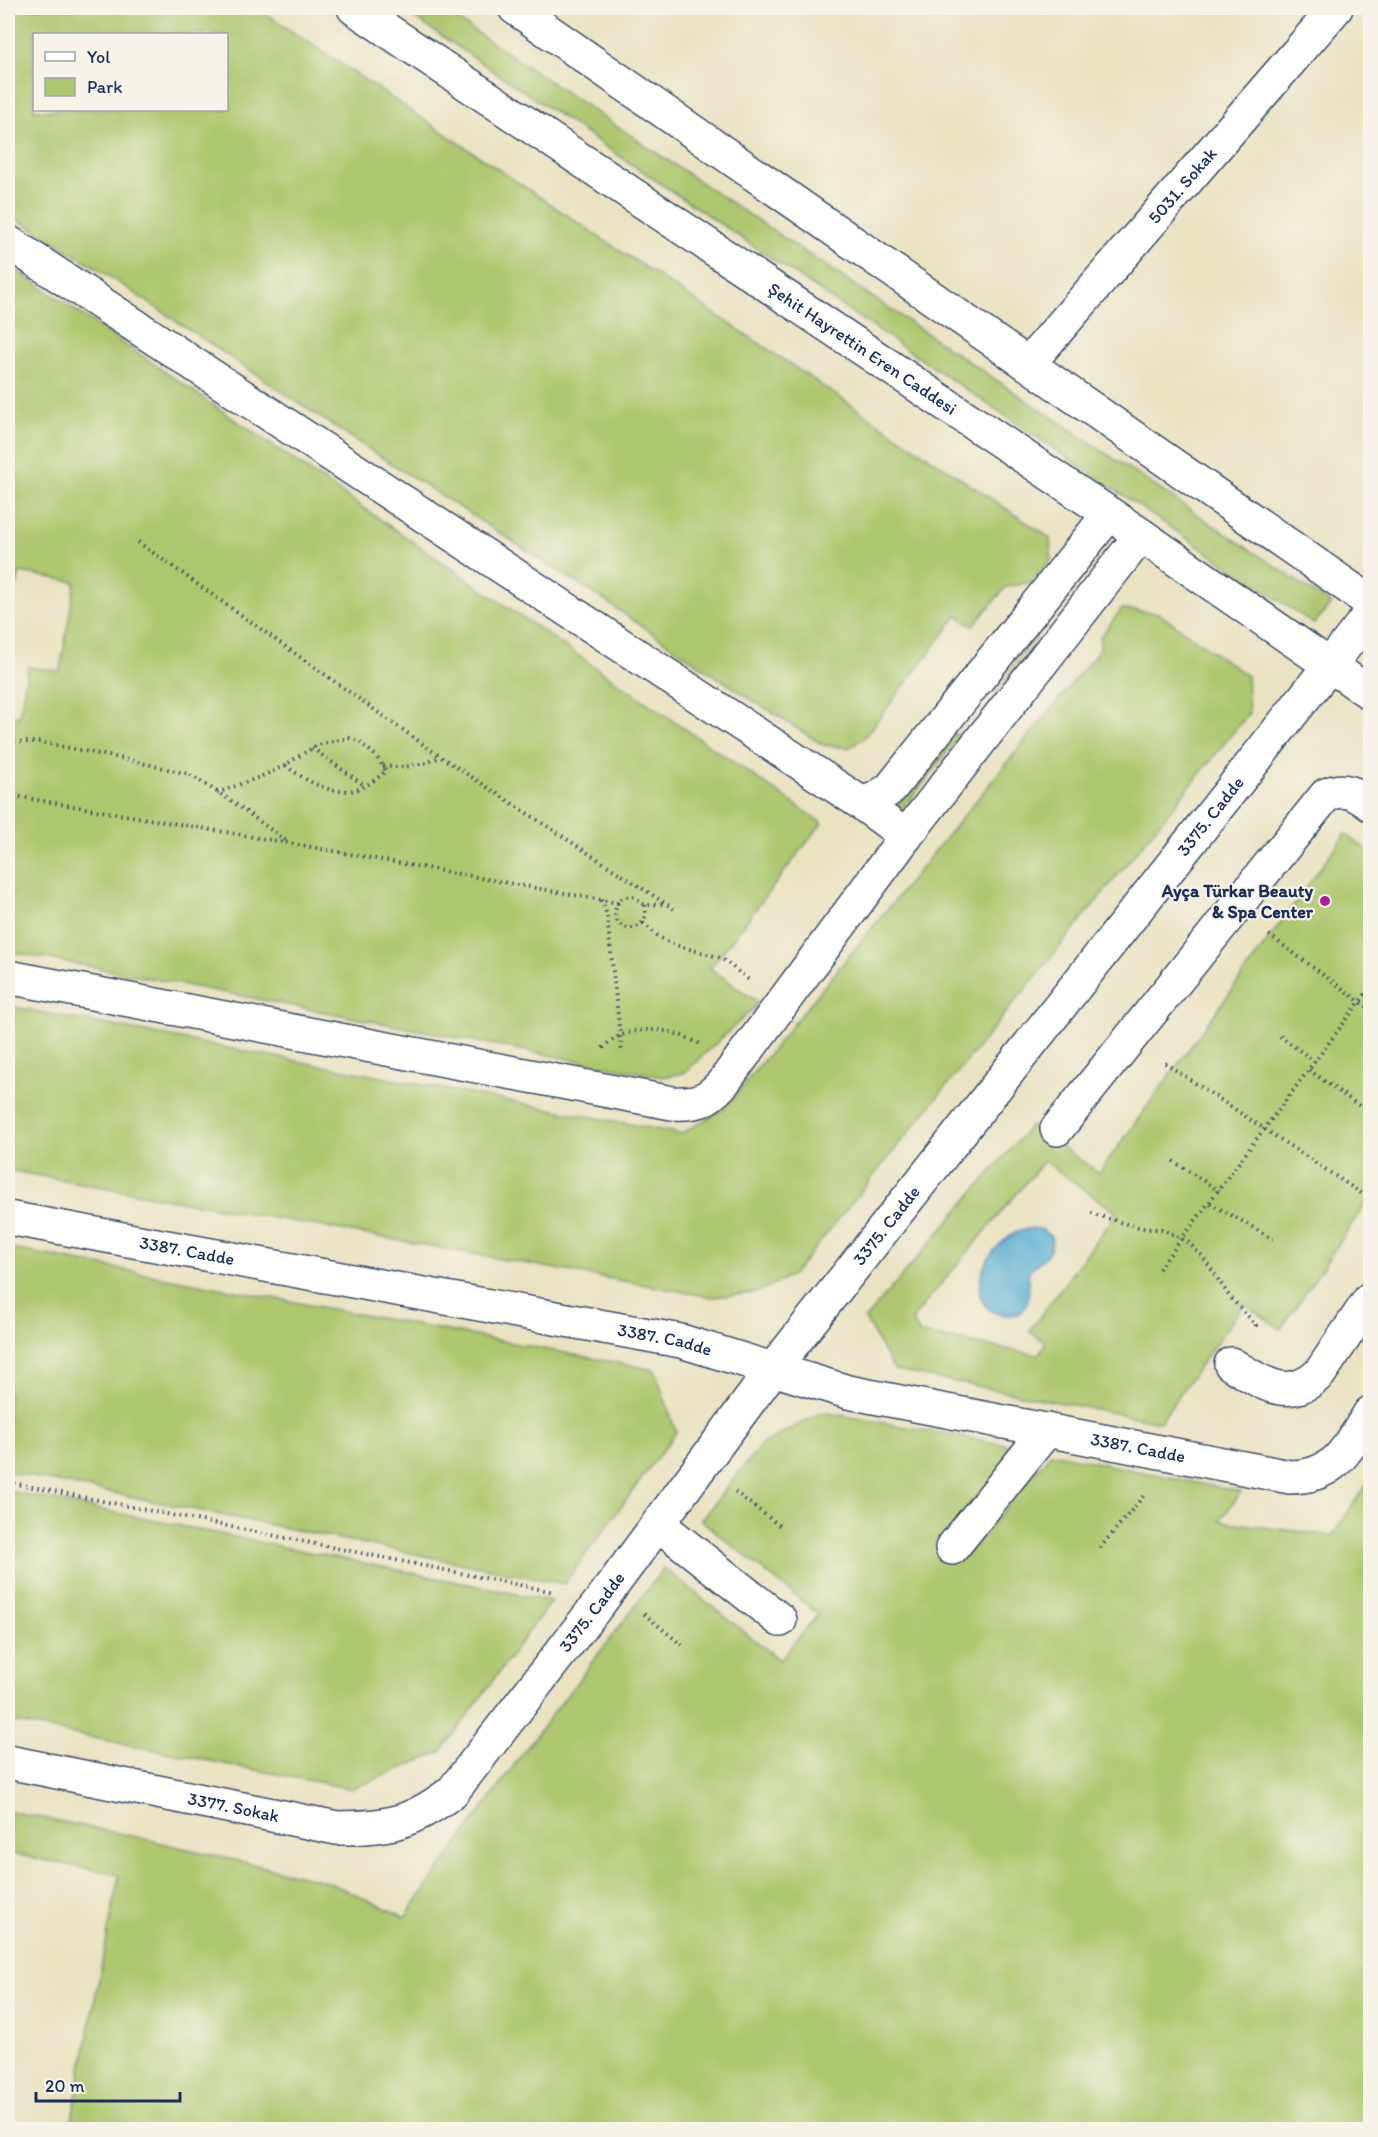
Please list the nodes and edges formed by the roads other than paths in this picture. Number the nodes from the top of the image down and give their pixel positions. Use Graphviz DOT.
graph roads {
  1 [pos="354,8"];
  2 [pos="516,8"];
  3 [pos="1336,8"];
  4 [pos="8,242"];
  5 [pos="1028,364"];
  6 [pos="1109,514"];
  7 [pos="1141,535"];
  8 [pos="1371,602"];
  9 [pos="1371,614"];
  10 [pos="1330,665"];
  11 [pos="1371,693"];
  12 [pos="861,803"];
  13 [pos="1371,804"];
  14 [pos="906,836"];
  15 [pos="8,977"];
  16 [pos="1057,1129"];
  17 [pos="8,1218"];
  18 [pos="1371,1299"];
  19 [pos="1231,1364"];
  20 [pos="773,1369"];
  21 [pos="1371,1413"];
  22 [pos="1047,1430"];
  23 [pos="657,1524"];
  24 [pos="952,1548"];
  25 [pos="780,1620"];
  26 [pos="8,1762"];
  27 [pos="452,1792"];
  1 -- 6 [label="street, Şehit Hayrettin Eren Caddesi"];
  2 -- 5 [label="street"];
  3 -- 5 [label="street, 5031. Sokak"];
  4 -- 12 [label="street"];
  5 -- 8 [label="street"];
  6 -- 7 [label="street, Şehit Hayrettin Eren Caddesi"];
  6 -- 12 [label="street"];
  7 -- 10 [label="street, Şehit Hayrettin Eren Caddesi"];
  7 -- 14 [label="street"];
  9 -- 10 [label="street, 3375. Cadde"];
  10 -- 11 [label="street, Şehit Hayrettin Eren Caddesi"];
  10 -- 20 [label="street, 3375. Cadde"];
  12 -- 14 [label="street"];
  13 -- 16 [label="street"];
  14 -- 15 [label="street"];
  17 -- 20 [label="street, 3387. Cadde"];
  18 -- 19 [label="street"];
  20 -- 22 [label="street, 3387. Cadde"];
  20 -- 23 [label="street, 3375. Cadde"];
  21 -- 22 [label="street, 3387. Cadde"];
  22 -- 24 [label="street"];
  23 -- 25 [label="street"];
  23 -- 27 [label="street, 3375. Cadde"];
  26 -- 27 [label="street, 3377. Sokak"];
}
